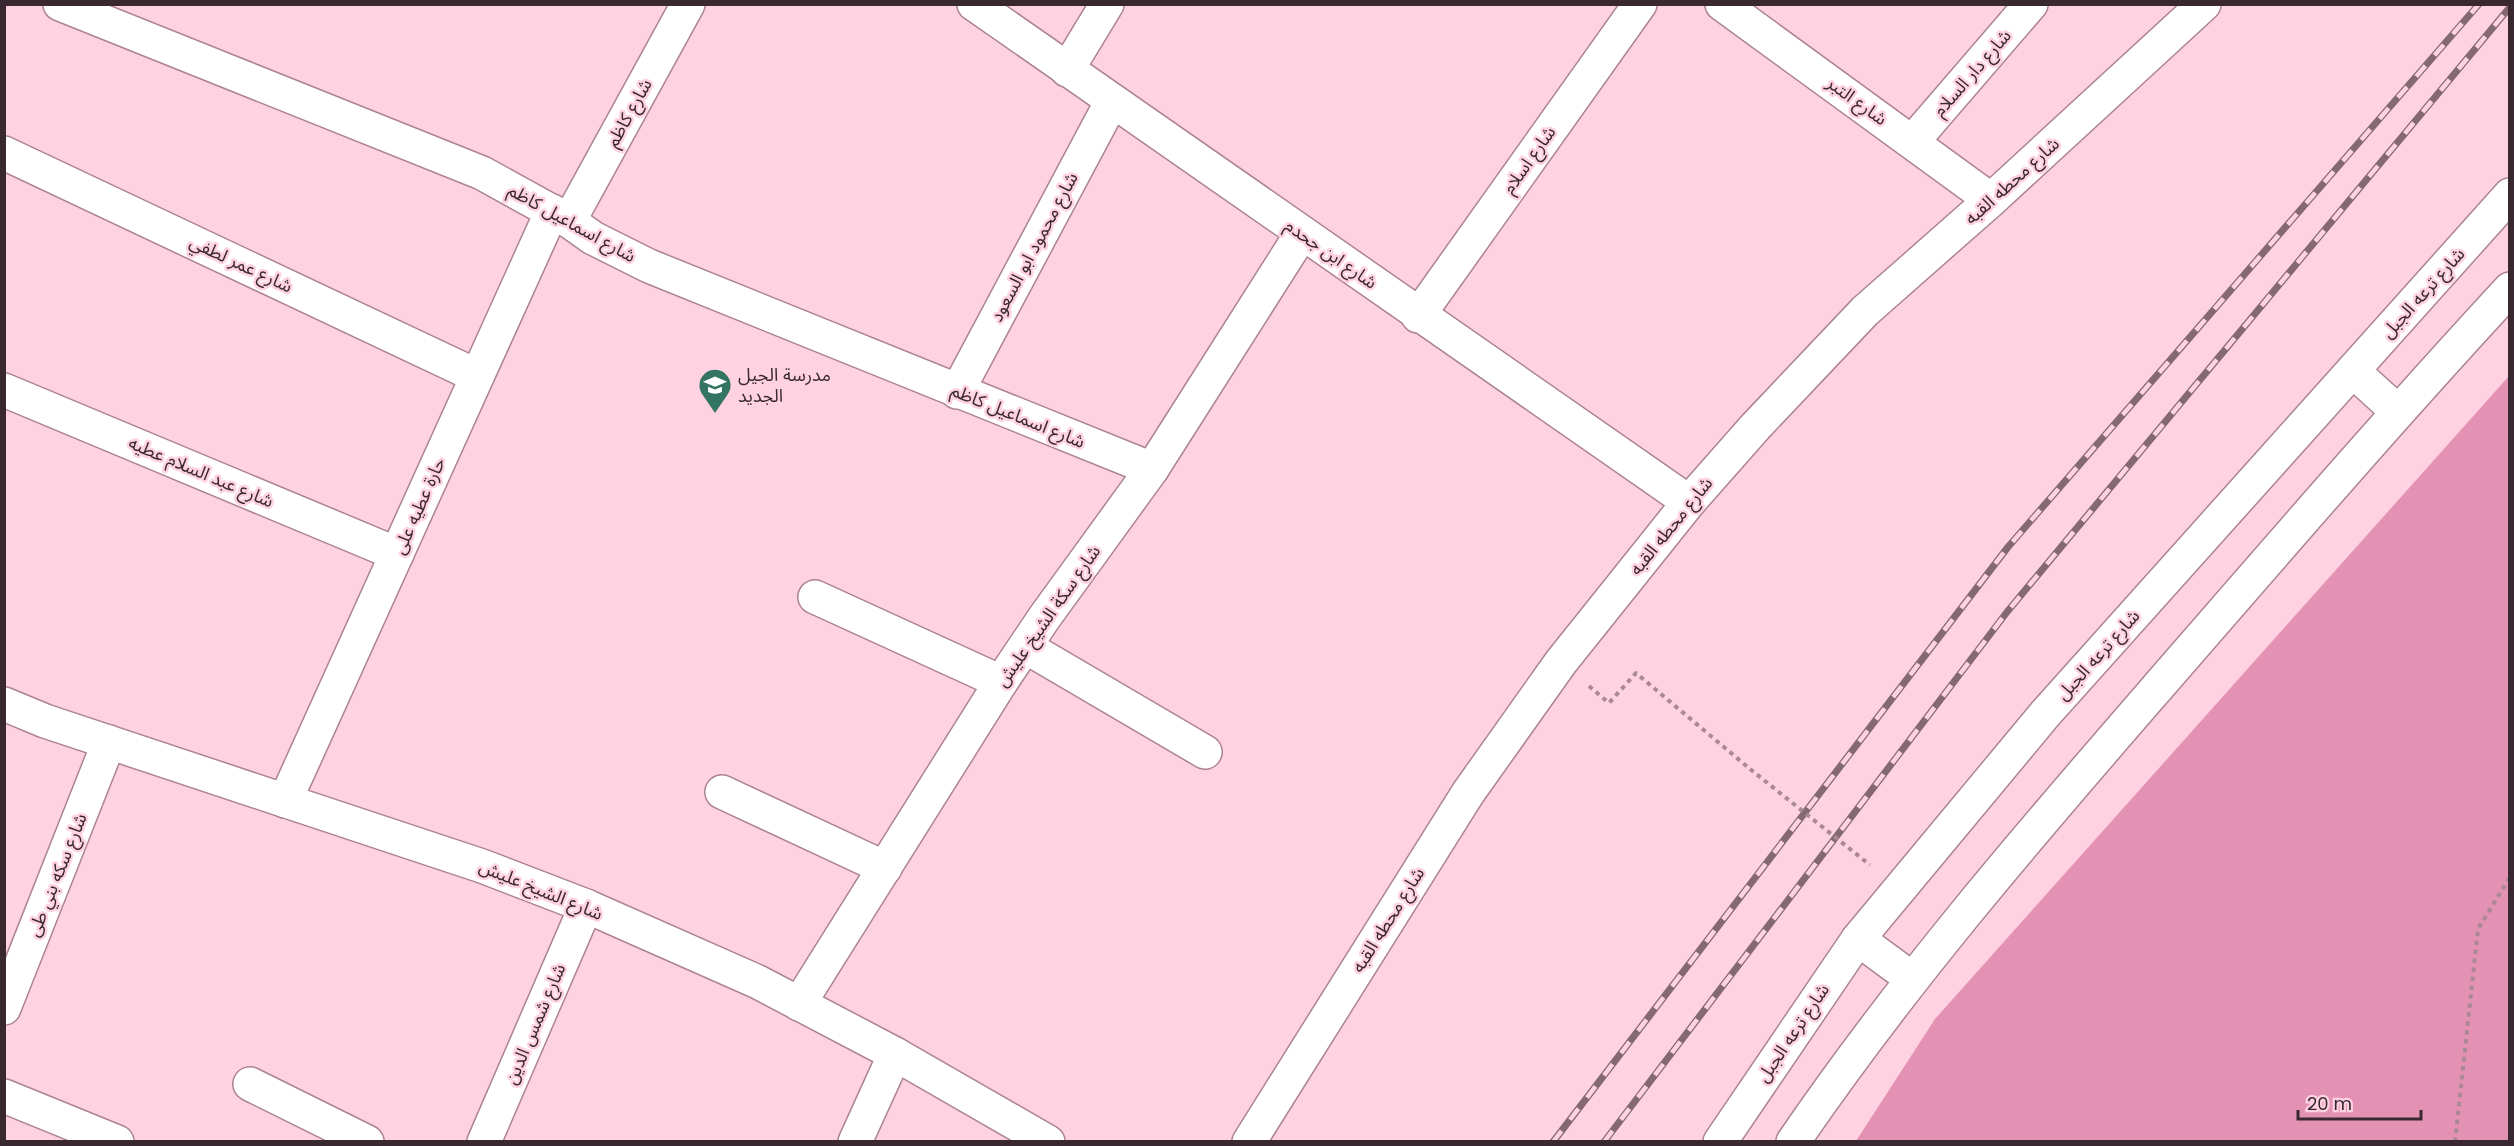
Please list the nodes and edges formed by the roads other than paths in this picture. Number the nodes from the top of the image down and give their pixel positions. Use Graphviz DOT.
graph roads {
  1 [pos="60,4"];
  2 [pos="688,4"];
  3 [pos="974,4"];
  4 [pos="1107,4"];
  5 [pos="1640,4"];
  6 [pos="1722,4"];
  7 [pos="2031,4"];
  8 [pos="2204,4"];
  9 [pos="1067,70"];
  10 [pos="1112,101"];
  11 [pos="1913,141"];
  12 [pos="4,153"];
  13 [pos="2510,195"];
  14 [pos="1991,200"];
  15 [pos="561,216"];
  16 [pos="1302,233"];
  17 [pos="2510,289"];
  18 [pos="1418,315"];
  19 [pos="2353,371"];
  20 [pos="477,376"];
  21 [pos="4,390"];
  22 [pos="957,392"];
  23 [pos="2397,411"];
  24 [pos="1152,469"];
  25 [pos="1689,502"];
  26 [pos="397,554"];
  27 [pos="815,597"];
  28 [pos="1026,647"];
  29 [pos="1001,682"];
  30 [pos="4,704"];
  31 [pos="110,742"];
  32 [pos="1205,752"];
  33 [pos="722,792"];
  34 [pos="285,801"];
  35 [pos="885,868"];
  36 [pos="586,906"];
  37 [pos="1858,939"];
  38 [pos="1911,978"];
  39 [pos="799,1004"];
  40 [pos="4,1008"];
  41 [pos="895,1053"];
  42 [pos="250,1084"];
  43 [pos="4,1096"];
  44 [pos="117,1142"];
  45 [pos="367,1142"];
  46 [pos="484,1142"];
  47 [pos="855,1142"];
  48 [pos="1048,1142"];
  49 [pos="1249,1142"];
  50 [pos="1720,1142"];
  51 [pos="1793,1142"];
  1 -- 15 [label="street, شارع اسماعيل كاظم"];
  2 -- 15 [label="street, شارع كاظم"];
  3 -- 9 [label="street, شارع ابن جحدم"];
  4 -- 9 [label="street"];
  5 -- 18 [label="street, شارع اسلام"];
  6 -- 11 [label="street, شارع التبر"];
  7 -- 11 [label="street, شارع دار السلام"];
  8 -- 14 [label="street, شارع محطه القبه"];
  9 -- 10 [label="street, شارع ابن جحدم"];
  10 -- 16 [label="street, شارع ابن جحدم"];
  10 -- 22 [label="street, شارع محمود ابو السعود"];
  11 -- 14 [label="street, شارع التبر"];
  12 -- 20 [label="street, شارع عمر لطفي"];
  13 -- 19 [label="street, شارع ترعه الجبل"];
  14 -- 25 [label="street, شارع محطه القبه"];
  15 -- 20 [label="street, حارة عطيه على"];
  15 -- 22 [label="street, شارع اسماعيل كاظم"];
  16 -- 18 [label="street, شارع ابن جحدم"];
  16 -- 24 [label="street, شارع سكة الشيخ عليش"];
  17 -- 23 [label="street"];
  18 -- 25 [label="street, شارع ابن جحدم"];
  19 -- 23 [label="street"];
  19 -- 37 [label="street, شارع ترعه الجبل"];
  20 -- 26 [label="street, حارة عطيه على"];
  21 -- 26 [label="street, شارع عبد السلام عطيه"];
  22 -- 24 [label="street, شارع اسماعيل كاظم"];
  23 -- 38 [label="street"];
  24 -- 28 [label="street, شارع سكة الشيخ عليش"];
  25 -- 49 [label="street, شارع محطه القبه"];
  26 -- 34 [label="street, حارة عطيه على"];
  27 -- 29 [label="street"];
  28 -- 29 [label="street, شارع سكة الشيخ عليش"];
  28 -- 32 [label="street"];
  29 -- 35 [label="street, شارع سكة الشيخ عليش"];
  30 -- 31 [label="street, شارع الشيخ عليش"];
  31 -- 34 [label="street, شارع الشيخ عليش"];
  31 -- 40 [label="street, شارع سكه بني طى"];
  33 -- 35 [label="street"];
  34 -- 36 [label="street, شارع الشيخ عليش"];
  35 -- 39 [label="street, شارع سكة الشيخ عليش"];
  36 -- 39 [label="street, شارع الشيخ عليش"];
  36 -- 46 [label="street, شارع شمس الدين"];
  37 -- 38 [label="street"];
  37 -- 50 [label="street, شارع ترعه الجبل"];
  38 -- 51 [label="street"];
  39 -- 41 [label="street, شارع الشيخ عليش"];
  41 -- 47 [label="street"];
  41 -- 48 [label="street, شارع الشيخ عليش"];
  42 -- 45 [label="street"];
  43 -- 44 [label="street"];
}
